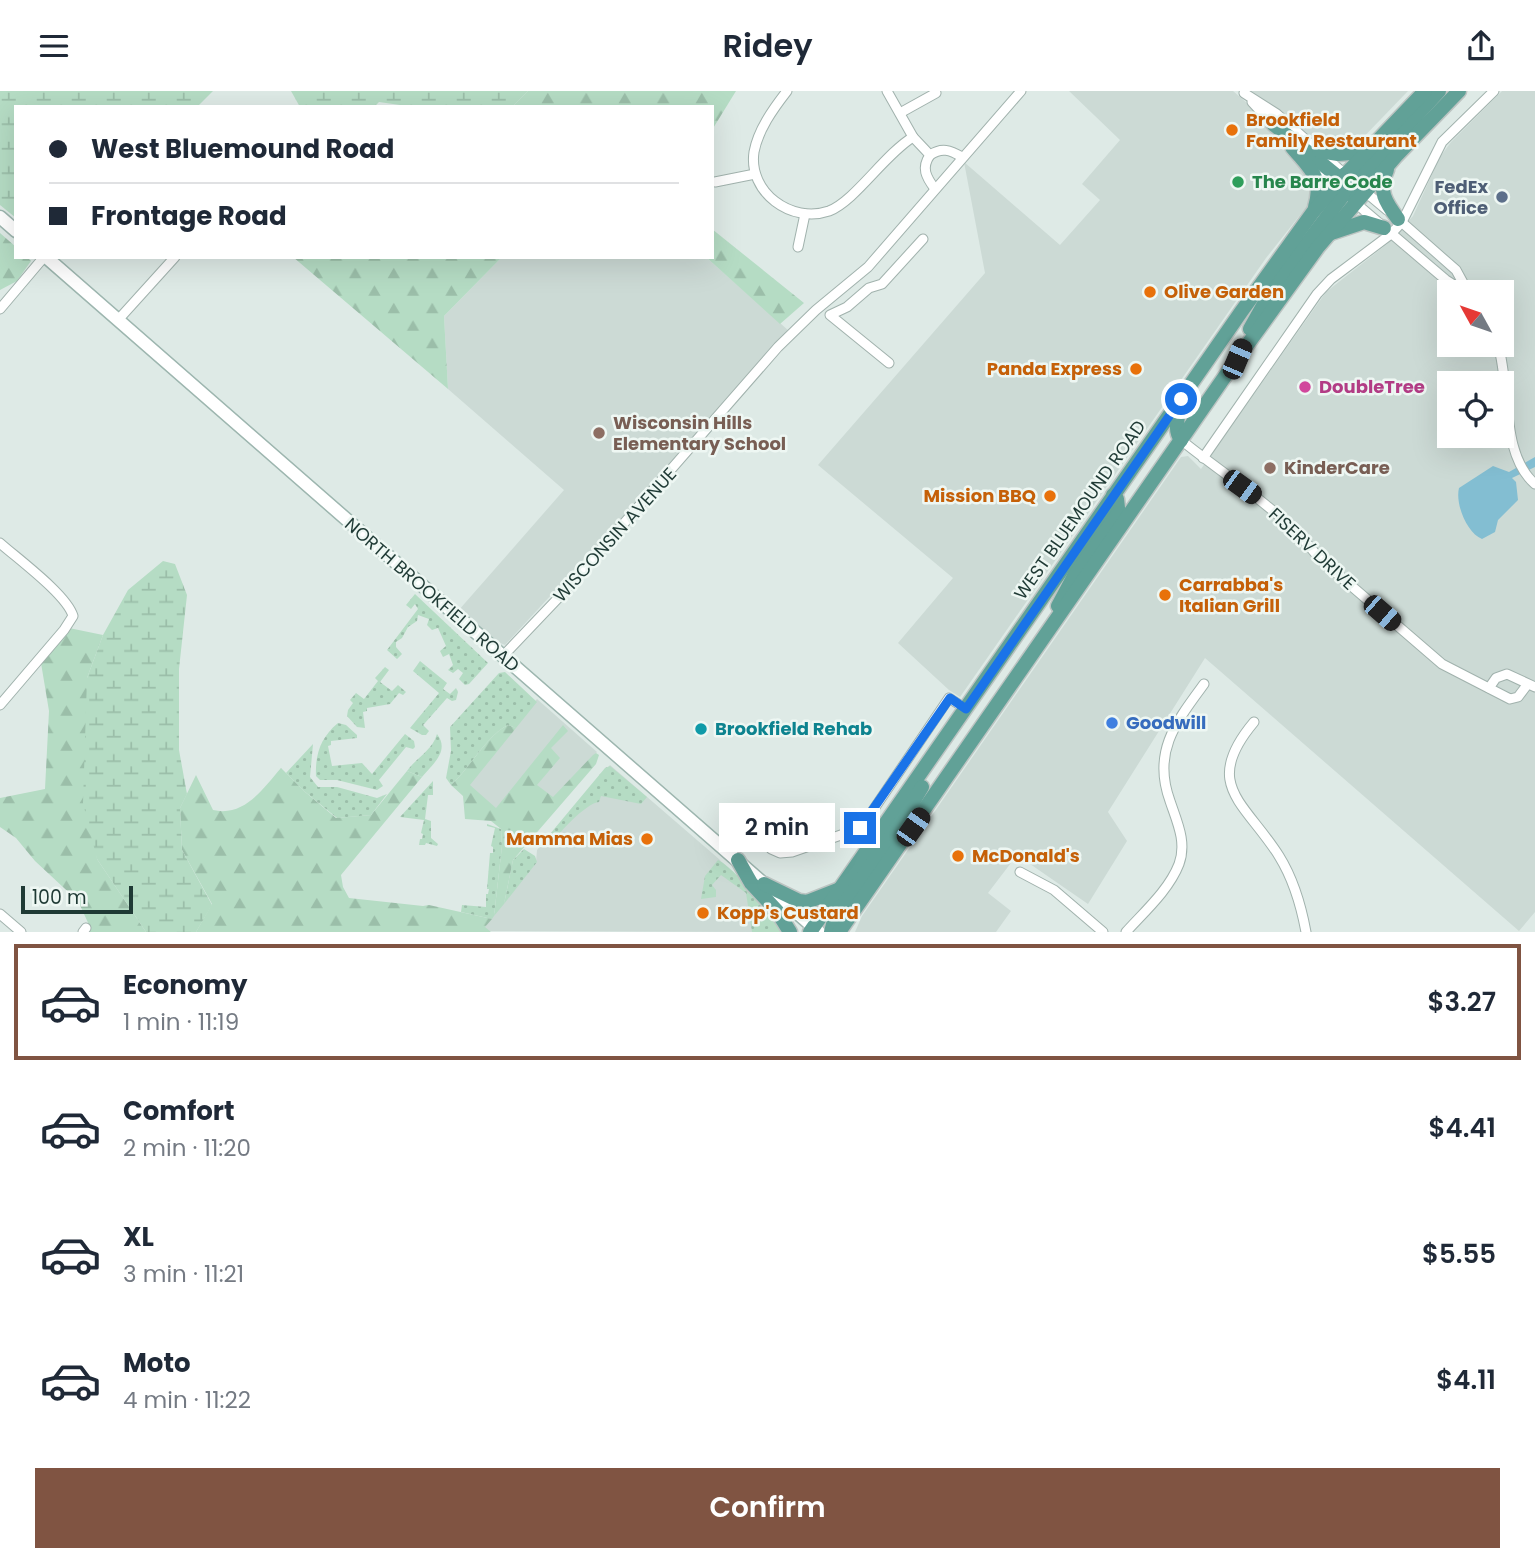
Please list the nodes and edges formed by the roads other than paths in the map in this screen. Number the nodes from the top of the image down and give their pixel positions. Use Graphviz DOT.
graph roads {
  1 [pos="787,91"];
  2 [pos="887,91"];
  3 [pos="1021,91"];
  4 [pos="1425,91"];
  5 [pos="1439,91"];
  6 [pos="1453,91"];
  7 [pos="1459,91"];
  8 [pos="1494,91"];
  9 [pos="1242,92"];
  10 [pos="936,93"];
  11 [pos="900,113"];
  12 [pos="1436,114"];
  13 [pos="1273,124"];
  14 [pos="913,137"];
  15 [pos="1292,147"];
  16 [pos="1319,151"];
  17 [pos="1366,152"];
  18 [pos="930,155"];
  19 [pos="1396,156"];
  20 [pos="962,157"];
  21 [pos="755,174"];
  22 [pos="715,182"];
  23 [pos="1349,187"];
  24 [pos="935,188"];
  25 [pos="1313,212"];
  26 [pos="805,213"];
  27 [pos="0,218"];
  28 [pos="1400,221"];
  29 [pos="14,229"];
  30 [pos="1387,231"];
  31 [pos="1330,233"];
  32 [pos="923,239"];
  33 [pos="799,247"];
  34 [pos="43,259"];
  35 [pos="47,259"];
  36 [pos="173,259"];
  37 [pos="1446,280"];
  38 [pos="1461,280"];
  39 [pos="826,301"];
  40 [pos="0,309"];
  41 [pos="816,310"];
  42 [pos="830,314"];
  43 [pos="118,320"];
  44 [pos="1502,357"];
  45 [pos="1237,359"];
  46 [pos="889,363"];
  47 [pos="1181,399"];
  48 [pos="1181,440"];
  49 [pos="1203,458"];
  50 [pos="1535,484"];
  51 [pos="1114,495"];
  52 [pos="0,543"];
  53 [pos="1045,636"];
  54 [pos="503,656"];
  55 [pos="989,677"];
  56 [pos="1204,684"];
  57 [pos="1531,686"];
  58 [pos="1489,688"];
  59 [pos="0,705"];
  60 [pos="966,709"];
  61 [pos="988,718"];
  62 [pos="1255,722"];
  63 [pos="947,736"];
  64 [pos="771,849"];
  65 [pos="738,860"];
  66 [pos="1020,872"];
  67 [pos="764,884"];
  68 [pos="840,889"];
  69 [pos="860,902"];
  70 [pos="0,913"];
  71 [pos="814,931"];
  72 [pos="21,932"];
  73 [pos="790,932"];
  74 [pos="831,932"];
  75 [pos="839,932"];
  76 [pos="852,932"];
  77 [pos="1103,932"];
  78 [pos="1126,932"];
  79 [pos="1306,932"];
  1 -- 21 [label="street"];
  2 -- 11 [label="street"];
  3 -- 20 [label="street, WISCONSIN AVENUE"];
  4 -- 17 [label="main road, WEST BLUEMOUND ROAD"];
  5 -- 23 [label="main road"];
  6 -- 12 [label="main road"];
  7 -- 12 [label="main road, WEST BLUEMOUND ROAD"];
  8 -- 28 [label="street"];
  9 -- 13 [label="street"];
  9 -- 16 [label="street"];
  10 -- 11 [label="street"];
  11 -- 14 [label="street"];
  12 -- 19 [label="main road, WEST BLUEMOUND ROAD"];
  13 -- 15 [label="street"];
  13 -- 23 [label="main road"];
  14 -- 18 [label="street"];
  14 -- 26 [label="street"];
  15 -- 23 [label="street"];
  15 -- 25 [label="main road"];
  16 -- 17 [label="main road"];
  16 -- 23 [label="street"];
  17 -- 23 [label="main road, WEST BLUEMOUND ROAD"];
  18 -- 20 [label="street"];
  18 -- 24 [label="street"];
  19 -- 23 [label="main road, WEST BLUEMOUND ROAD"];
  19 -- 28 [label="main road"];
  20 -- 24 [label="street, WISCONSIN AVENUE"];
  21 -- 22 [label="street"];
  21 -- 26 [label="street"];
  23 -- 25 [label="main road, WEST BLUEMOUND ROAD"];
  23 -- 28 [label="street"];
  23 -- 30 [label="street"];
  23 -- 31 [label="main road, WEST BLUEMOUND ROAD"];
  23 -- 45 [label="main road"];
  24 -- 39 [label="street, WISCONSIN AVENUE"];
  25 -- 47 [label="main road, WEST BLUEMOUND ROAD"];
  26 -- 33 [label="street"];
  27 -- 29 [label="street"];
  28 -- 30 [label="street"];
  28 -- 38 [label="street"];
  30 -- 31 [label="main road"];
  30 -- 37 [label="street"];
  30 -- 49 [label="street"];
  31 -- 45 [label="main road, WEST BLUEMOUND ROAD"];
  32 -- 42 [label="street"];
  34 -- 40 [label="street"];
  35 -- 43 [label="street, NORTH BROOKFIELD ROAD"];
  36 -- 43 [label="street"];
  39 -- 41 [label="street, WISCONSIN AVENUE"];
  39 -- 42 [label="street"];
  41 -- 42 [label="street"];
  41 -- 54 [label="street, WISCONSIN AVENUE"];
  42 -- 46 [label="street"];
  43 -- 54 [label="street, NORTH BROOKFIELD ROAD"];
  44 -- 50 [label="street"];
  45 -- 48 [label="main road, WEST BLUEMOUND ROAD"];
  47 -- 48 [label="main road"];
  47 -- 51 [label="main road, WEST BLUEMOUND ROAD"];
  48 -- 49 [label="street, FISERV DRIVE"];
  48 -- 53 [label="main road, WEST BLUEMOUND ROAD"];
  49 -- 58 [label="street, FISERV DRIVE"];
  51 -- 53 [label="main road"];
  51 -- 55 [label="main road, WEST BLUEMOUND ROAD"];
  52 -- 59 [label="street"];
  53 -- 61 [label="main road, WEST BLUEMOUND ROAD"];
  54 -- 65 [label="street, NORTH BROOKFIELD ROAD"];
  55 -- 60 [label="main road, WEST BLUEMOUND ROAD"];
  55 -- 61 [label="main road"];
  56 -- 78 [label="street"];
  57 -- 58 [label="street, FISERV DRIVE"];
  57 -- 58 [label="street, FISERV DRIVE"];
  60 -- 63 [label="main road, WEST BLUEMOUND ROAD"];
  60 -- 64 [label="street"];
  61 -- 69 [label="main road, WEST BLUEMOUND ROAD"];
  62 -- 79 [label="street"];
  63 -- 68 [label="main road, WEST BLUEMOUND ROAD"];
  63 -- 74 [label="main road"];
  65 -- 67 [label="street, NORTH BROOKFIELD ROAD"];
  65 -- 73 [label="main road"];
  66 -- 77 [label="street"];
  67 -- 68 [label="main road"];
  67 -- 71 [label="street, NORTH BROOKFIELD ROAD"];
  68 -- 71 [label="main road, WEST BLUEMOUND ROAD"];
  69 -- 75 [label="main road, WEST BLUEMOUND ROAD"];
  69 -- 76 [label="main road"];
  70 -- 72 [label="street"];
}
